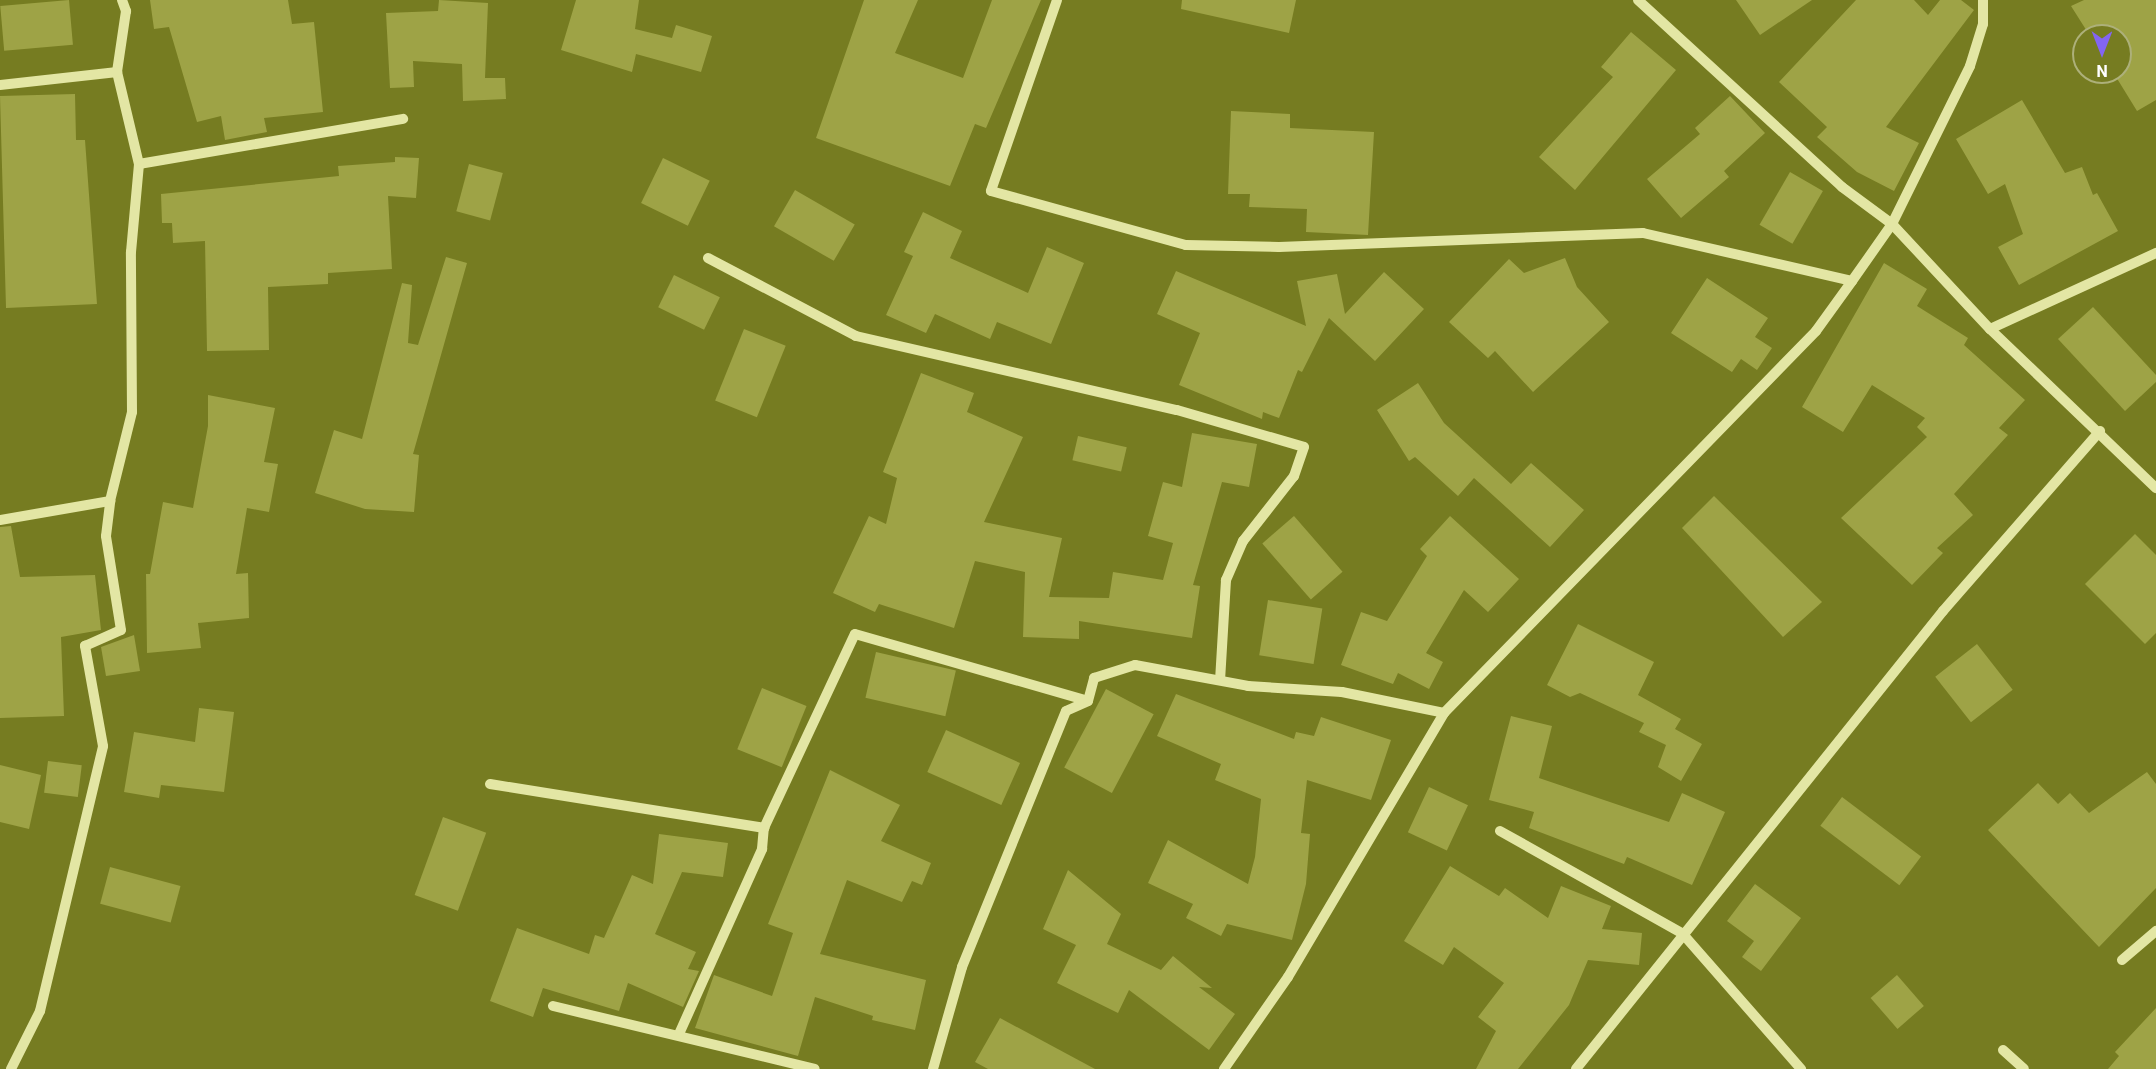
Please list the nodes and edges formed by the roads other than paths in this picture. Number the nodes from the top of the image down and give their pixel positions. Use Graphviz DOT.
graph roads {
  1 [pos="122,0"];
  2 [pos="1057,0"];
  3 [pos="1638,0"];
  4 [pos="1983,0"];
  5 [pos="117,72"];
  6 [pos="0,85"];
  7 [pos="403,119"];
  8 [pos="139,164"];
  9 [pos="1892,224"];
  10 [pos="2156,253"];
  11 [pos="708,258"];
  12 [pos="1852,281"];
  13 [pos="1990,329"];
  14 [pos="2100,431"];
  15 [pos="2156,488"];
  16 [pos="110,501"];
  17 [pos="0,520"];
  18 [pos="1220,680"];
  19 [pos="1088,701"];
  20 [pos="1444,713"];
  21 [pos="490,784"];
  22 [pos="764,828"];
  23 [pos="1500,831"];
  24 [pos="2156,931"];
  25 [pos="1682,933"];
  26 [pos="2122,960"];
  27 [pos="554,1006"];
  28 [pos="679,1034"];
  29 [pos="2003,1050"];
  30 [pos="11,1069"];
  31 [pos="815,1069"];
  32 [pos="933,1069"];
  33 [pos="1224,1069"];
  34 [pos="1576,1069"];
  35 [pos="1801,1069"];
  36 [pos="2024,1069"];
  1 -- 5 [label="street"];
  2 -- 12 [label="street"];
  3 -- 9 [label="street"];
  4 -- 9 [label="street"];
  5 -- 6 [label="street"];
  5 -- 8 [label="street"];
  7 -- 8 [label="street"];
  8 -- 16 [label="street"];
  9 -- 12 [label="street"];
  9 -- 13 [label="street"];
  10 -- 13 [label="street"];
  11 -- 18 [label="street"];
  12 -- 20 [label="street"];
  13 -- 14 [label="street"];
  14 -- 15 [label="street"];
  14 -- 25 [label="street"];
  16 -- 17 [label="street"];
  16 -- 30 [label="street"];
  18 -- 19 [label="street"];
  18 -- 20 [label="street"];
  19 -- 22 [label="street"];
  19 -- 32 [label="street"];
  20 -- 33 [label="street"];
  21 -- 22 [label="street"];
  22 -- 28 [label="street"];
  23 -- 25 [label="street"];
  24 -- 26 [label="street"];
  25 -- 34 [label="street"];
  25 -- 35 [label="street"];
  27 -- 28 [label="street"];
  28 -- 31 [label="street"];
  29 -- 36 [label="street"];
}
